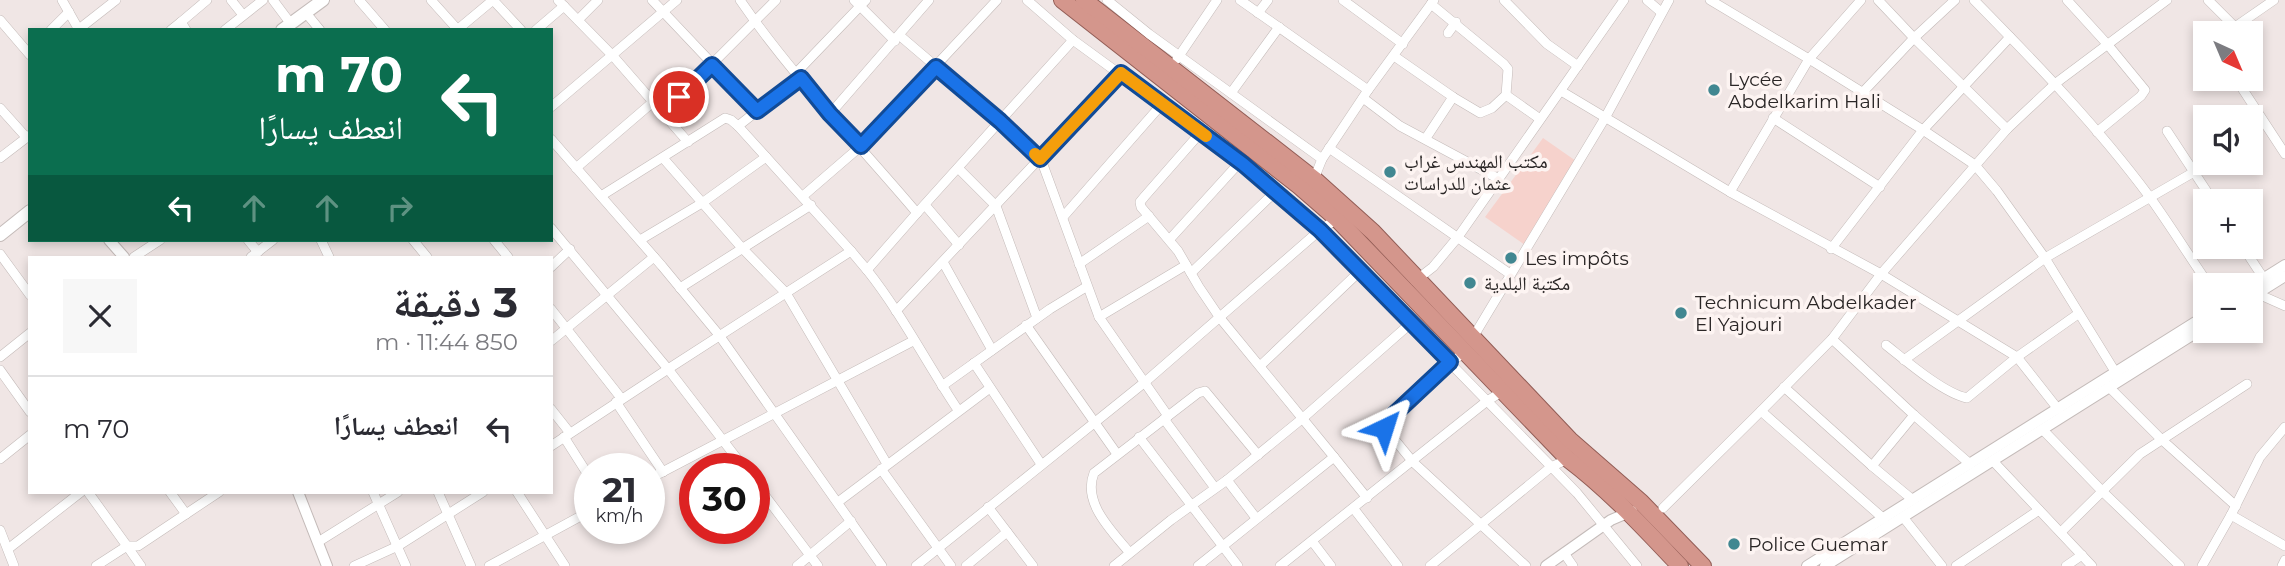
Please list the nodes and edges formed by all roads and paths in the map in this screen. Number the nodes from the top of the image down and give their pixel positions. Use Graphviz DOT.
graph roads {
  1 [pos="62,0"];
  2 [pos="116,0"];
  3 [pos="207,0"];
  4 [pos="231,0"];
  5 [pos="263,0"];
  6 [pos="273,0"];
  7 [pos="323,0"];
  8 [pos="359,0"];
  9 [pos="449,0"];
  10 [pos="598,0"];
  11 [pos="652,0"];
  12 [pos="677,0"];
  13 [pos="740,0"];
  14 [pos="776,0"];
  15 [pos="929,0"];
  16 [pos="997,0"];
  17 [pos="1027,0"];
  18 [pos="1062,0"];
  19 [pos="1084,0"];
  20 [pos="1217,0"];
  21 [pos="1240,0"];
  22 [pos="1268,0"];
  23 [pos="1343,0"];
  24 [pos="1504,0"];
  25 [pos="1647,0"];
  26 [pos="1669,0"];
  27 [pos="1878,0"];
  28 [pos="1955,0"];
  29 [pos="1975,0"];
  30 [pos="2067,0"];
  31 [pos="2167,0"];
  32 [pos="2208,0"];
  33 [pos="2274,0"];
  34 [pos="1714,1"];
  35 [pos="1858,1"];
  36 [pos="860,2"];
  37 [pos="1432,2"];
  38 [pos="1618,2"];
  39 [pos="561,3"];
  40 [pos="435,4"];
  41 [pos="1104,4"];
  42 [pos="69,12"];
  43 [pos="663,12"];
  44 [pos="1661,12"];
  45 [pos="306,13"];
  46 [pos="1258,13"];
  47 [pos="243,15"];
  48 [pos="0,20"];
  49 [pos="578,20"];
  50 [pos="2224,21"];
  51 [pos="2244,21"];
  52 [pos="755,22"];
  53 [pos="1456,22"];
  54 [pos="183,26"];
  55 [pos="286,27"];
  56 [pos="1279,27"];
  57 [pos="53,28"];
  58 [pos="78,28"];
  59 [pos="80,28"];
  60 [pos="227,28"];
  61 [pos="318,28"];
  62 [pos="383,28"];
  63 [pos="456,28"];
  64 [pos="460,28"];
  65 [pos="519,28"];
  66 [pos="538,28"];
  67 [pos="1448,33"];
  68 [pos="2010,37"];
  69 [pos="897,38"];
  70 [pos="1914,38"];
  71 [pos="1073,40"];
  72 [pos="1403,44"];
  73 [pos="2108,45"];
  74 [pos="28,51"];
  75 [pos="613,56"];
  76 [pos="1394,56"];
  77 [pos="1810,58"];
  78 [pos="1176,62"];
  79 [pos="712,65"];
  80 [pos="1578,66"];
  81 [pos="936,67"];
  82 [pos="1121,73"];
  83 [pos="799,75"];
  84 [pos="2056,83"];
  85 [pos="1964,87"];
  86 [pos="1561,91"];
  87 [pos="2244,91"];
  88 [pos="1863,92"];
  89 [pos="1231,93"];
  90 [pos="1365,94"];
  91 [pos="1506,95"];
  92 [pos="1453,97"];
  93 [pos="653,102"];
  94 [pos="1162,104"];
  95 [pos="553,105"];
  96 [pos="0,108"];
  97 [pos="757,111"];
  98 [pos="663,113"];
  99 [pos="830,114"];
  100 [pos="1605,118"];
  101 [pos="1773,118"];
  102 [pos="1540,119"];
  103 [pos="1000,121"];
  104 [pos="1273,124"];
  105 [pos="738,126"];
  106 [pos="2007,129"];
  107 [pos="1923,130"];
  108 [pos="2167,131"];
  109 [pos="1201,132"];
  110 [pos="2098,132"];
  111 [pos="28,136"];
  112 [pos="1426,138"];
  113 [pos="553,141"];
  114 [pos="1267,141"];
  115 [pos="688,142"];
  116 [pos="861,146"];
  117 [pos="1329,148"];
  118 [pos="2285,155"];
  119 [pos="766,157"];
  120 [pos="0,158"];
  121 [pos="663,158"];
  122 [pos="1040,159"];
  123 [pos="1322,159"];
  124 [pos="1240,162"];
  125 [pos="1975,165"];
  126 [pos="576,168"];
  127 [pos="958,169"];
  128 [pos="2193,170"];
  129 [pos="2193,173"];
  130 [pos="1314,178"];
  131 [pos="1499,179"];
  132 [pos="1880,187"];
  133 [pos="1276,191"];
  134 [pos="1730,192"];
  135 [pos="601,196"];
  136 [pos="803,197"];
  137 [pos="2150,197"];
  138 [pos="702,203"];
  139 [pos="811,205"];
  140 [pos="925,205"];
  141 [pos="996,206"];
  142 [pos="28,213"];
  143 [pos="918,213"];
  144 [pos="1149,216"];
  145 [pos="1063,217"];
  146 [pos="1337,219"];
  147 [pos="553,230"];
  148 [pos="1320,230"];
  149 [pos="0,235"];
  150 [pos="1458,237"];
  151 [pos="1170,239"];
  152 [pos="640,240"];
  153 [pos="111,242"];
  154 [pos="157,242"];
  155 [pos="270,242"];
  156 [pos="415,242"];
  157 [pos="496,242"];
  158 [pos="959,245"];
  159 [pos="742,248"];
  160 [pos="570,249"];
  161 [pos="1831,249"];
  162 [pos="851,251"];
  163 [pos="0,254"];
  164 [pos="254,255"];
  165 [pos="123,256"];
  166 [pos="136,256"];
  167 [pos="427,256"];
  168 [pos="507,256"];
  169 [pos="654,257"];
  170 [pos="2045,258"];
  171 [pos="2251,259"];
  172 [pos="943,262"];
  173 [pos="1079,264"];
  174 [pos="553,265"];
  175 [pos="2285,265"];
  176 [pos="1433,267"];
  177 [pos="1189,269"];
  178 [pos="867,271"];
  179 [pos="1360,271"];
  180 [pos="2201,273"];
  181 [pos="1510,274"];
  182 [pos="1881,274"];
  183 [pos="2285,276"];
  184 [pos="1418,278"];
  185 [pos="2267,282"];
  186 [pos="2263,285"];
  187 [pos="1086,287"];
  188 [pos="680,288"];
  189 [pos="1405,291"];
  190 [pos="1429,291"];
  191 [pos="28,292"];
  192 [pos="786,293"];
  193 [pos="606,294"];
  194 [pos="2263,297"];
  195 [pos="1417,303"];
  196 [pos="2285,306"];
  197 [pos="553,311"];
  198 [pos="896,311"];
  199 [pos="2078,314"];
  200 [pos="1099,317"];
  201 [pos="1037,318"];
  202 [pos="1220,318"];
  203 [pos="1956,320"];
  204 [pos="1411,323"];
  205 [pos="2193,324"];
  206 [pos="1026,325"];
  207 [pos="567,328"];
  208 [pos="2193,334"];
  209 [pos="28,335"];
  210 [pos="719,335"];
  211 [pos="553,339"];
  212 [pos="1832,339"];
  213 [pos="913,341"];
  214 [pos="1469,345"];
  215 [pos="1886,345"];
  216 [pos="992,350"];
  217 [pos="0,357"];
  218 [pos="2017,357"];
  219 [pos="1904,360"];
  220 [pos="1450,362"];
  221 [pos="974,363"];
  222 [pos="1260,366"];
  223 [pos="668,369"];
  224 [pos="0,370"];
  225 [pos="2118,377"];
  226 [pos="837,380"];
  227 [pos="1145,382"];
  228 [pos="2247,384"];
  229 [pos="942,386"];
  230 [pos="1784,387"];
  231 [pos="2109,387"];
  232 [pos="990,388"];
  233 [pos="1503,391"];
  234 [pos="619,400"];
  235 [pos="1488,401"];
  236 [pos="28,409"];
  237 [pos="2057,409"];
  238 [pos="958,410"];
  239 [pos="1761,411"];
  240 [pos="553,412"];
  241 [pos="775,414"];
  242 [pos="1914,415"];
  243 [pos="1166,417"];
  244 [pos="1303,418"];
  245 [pos="1094,422"];
  246 [pos="2043,430"];
  247 [pos="2284,430"];
  248 [pos="567,435"];
  249 [pos="28,437"];
  250 [pos="1139,437"];
  251 [pos="2161,439"];
  252 [pos="724,440"];
  253 [pos="553,445"];
  254 [pos="577,453"];
  255 [pos="651,453"];
  256 [pos="734,453"];
  257 [pos="1117,454"];
  258 [pos="1258,455"];
  259 [pos="1334,457"];
  260 [pos="0,458"];
  261 [pos="1568,459"];
  262 [pos="1993,461"];
  263 [pos="1413,462"];
  264 [pos="1041,464"];
  265 [pos="1970,464"];
  266 [pos="884,466"];
  267 [pos="1872,466"];
  268 [pos="1551,467"];
  269 [pos="665,471"];
  270 [pos="1227,480"];
  271 [pos="1215,488"];
  272 [pos="2102,491"];
  273 [pos="78,494"];
  274 [pos="89,494"];
  275 [pos="171,494"];
  276 [pos="216,494"];
  277 [pos="299,494"];
  278 [pos="374,494"];
  279 [pos="395,494"];
  280 [pos="439,494"];
  281 [pos="480,494"];
  282 [pos="518,494"];
  283 [pos="1367,498"];
  284 [pos="1913,500"];
  285 [pos="770,502"];
  286 [pos="838,502"];
  287 [pos="379,504"];
  288 [pos="1193,504"];
  289 [pos="988,507"];
  290 [pos="1635,508"];
  291 [pos="1663,508"];
  292 [pos="1354,509"];
  293 [pos="2039,510"];
  294 [pos="2233,511"];
  295 [pos="186,514"];
  296 [pos="449,514"];
  297 [pos="1903,517"];
  298 [pos="1256,518"];
  299 [pos="1884,519"];
  300 [pos="574,520"];
  301 [pos="851,521"];
  302 [pos="1482,525"];
  303 [pos="1605,525"];
  304 [pos="0,530"];
  305 [pos="1007,532"];
  306 [pos="2061,533"];
  307 [pos="545,536"];
  308 [pos="1312,541"];
  309 [pos="318,542"];
  310 [pos="4,544"];
  311 [pos="1223,545"];
  312 [pos="127,546"];
  313 [pos="398,546"];
  314 [pos="2285,546"];
  315 [pos="938,548"];
  316 [pos="1129,552"];
  317 [pos="1564,553"];
  318 [pos="810,555"];
  319 [pos="2082,555"];
  320 [pos="2285,560"];
  321 [pos="14,566"];
  322 [pos="96,566"];
  323 [pos="141,566"];
  324 [pos="327,566"];
  325 [pos="354,566"];
  326 [pos="406,566"];
  327 [pos="471,566"];
  328 [pos="489,566"];
  329 [pos="565,566"];
  330 [pos="797,566"];
  331 [pos="818,566"];
  332 [pos="882,566"];
  333 [pos="916,566"];
  334 [pos="951,566"];
  335 [pos="966,566"];
  336 [pos="1033,566"];
  337 [pos="1114,566"];
  338 [pos="1198,566"];
  339 [pos="1238,566"];
  340 [pos="1280,566"];
  341 [pos="1331,566"];
  342 [pos="1398,566"];
  343 [pos="1430,566"];
  344 [pos="1526,566"];
  345 [pos="1546,566"];
  346 [pos="1573,566"];
  347 [pos="1637,566"];
  348 [pos="1680,566"];
  349 [pos="1703,566"];
  350 [pos="1807,566"];
  351 [pos="1825,566"];
  352 [pos="1942,566"];
  353 [pos="1956,566"];
  354 [pos="2066,566"];
  355 [pos="2092,566"];
  356 [pos="2180,566"];
  357 [pos="2202,566"];
  358 [pos="2282,566"];
  1 -- 42 [label="street"];
  2 -- 59 [label="street"];
  3 -- 54 [label="street"];
  4 -- 47 [label="street"];
  5 -- 47 [label="street"];
  6 -- 55 [label="street"];
  7 -- 45 [label="main road"];
  8 -- 62 [label="street"];
  9 -- 40 [label="street"];
  10 -- 49 [label="street"];
  11 -- 43 [label="street"];
  12 -- 43 [label="street"];
  13 -- 52 [label="street"];
  14 -- 52 [label="street"];
  15 -- 69 [label="street"];
  16 -- 81 [label="street"];
  17 -- 71 [label="street"];
  18 -- 146 [label="highway"];
  19 -- 41 [label="highway"];
  20 -- 78 [label="street"];
  21 -- 46 [label="street"];
  22 -- 46 [label="street"];
  23 -- 72 [label="street"];
  24 -- 80 [label="street"];
  25 -- 44 [label="street"];
  26 -- 44 [label="street"];
  27 -- 70 [label="street"];
  28 -- 70 [label="street"];
  29 -- 68 [label="street"];
  30 -- 73 [label="street"];
  31 -- 73 [label="street"];
  32 -- 50 [label="street"];
  33 -- 51 [label="street"];
  34 -- 77 [label="street"];
  35 -- 77 [label="street"];
  36 -- 69 [label="street"];
  36 -- 83 [label="street"];
  37 -- 53 [label="street"];
  37 -- 72 [label="street"];
  38 -- 80 [label="street"];
  39 -- 49 [label="street"];
  39 -- 66 [label="street"];
  40 -- 63 [label="street"];
  41 -- 78 [label="highway"];
  42 -- 57 [label="street"];
  42 -- 58 [label="street"];
  43 -- 75 [label="street"];
  43 -- 79 [label="street"];
  44 -- 100 [label="street"];
  45 -- 55 [label="main road"];
  45 -- 61 [label="street"];
  46 -- 56 [label="street"];
  47 -- 60 [label="street"];
  48 -- 74 [label="street"];
  49 -- 75 [label="street"];
  52 -- 79 [label="street"];
  52 -- 83 [label="street"];
  53 -- 67 [label="street"];
  53 -- 91 [label="street"];
  56 -- 89 [label="street"];
  56 -- 90 [label="street"];
  64 -- 65 [label="street"];
  68 -- 84 [label="street"];
  68 -- 85 [label="street"];
  69 -- 81 [label="street"];
  69 -- 99 [label="street"];
  70 -- 85 [label="street"];
  70 -- 88 [label="street"];
  71 -- 82 [label="street"];
  71 -- 103 [label="street"];
  72 -- 76 [label="street"];
  73 -- 84 [label="street"];
  73 -- 110 [label="street"];
  75 -- 93 [label="street"];
  75 -- 95 [label="street"];
  76 -- 90 [label="street"];
  76 -- 92 [label="street"];
  77 -- 88 [label="street"];
  77 -- 101 [label="street"];
  78 -- 89 [label="street"];
  78 -- 114 [label="highway"];
  79 -- 97 [label="street"];
  79 -- 98 [label="street"];
  80 -- 86 [label="street"];
  81 -- 103 [label="street"];
  81 -- 116 [label="street"];
  82 -- 94 [label="street"];
  82 -- 122 [label="street"];
  83 -- 97 [label="street"];
  83 -- 99 [label="street"];
  84 -- 106 [label="street"];
  84 -- 110 [label="street"];
  85 -- 106 [label="street"];
  85 -- 107 [label="street"];
  86 -- 100 [label="street"];
  86 -- 102 [label="street"];
  87 -- 118 [label="street"];
  88 -- 107 [label="street"];
  89 -- 104 [label="street"];
  90 -- 112 [label="street"];
  90 -- 117 [label="street"];
  91 -- 92 [label="street"];
  91 -- 102 [label="street"];
  92 -- 112 [label="street"];
  93 -- 98 [label="street"];
  93 -- 126 [label="street"];
  94 -- 109 [label="street"];
  94 -- 145 [label="street"];
  96 -- 111 [label="street"];
  97 -- 105 [label="street"];
  98 -- 115 [label="street"];
  99 -- 116 [label="street"];
  100 -- 134 [label="street"];
  100 -- 181 [label="street"];
  101 -- 132 [label="street"];
  101 -- 134 [label="street"];
  102 -- 131 [label="street"];
  103 -- 122 [label="street"];
  103 -- 127 [label="street"];
  104 -- 114 [label="street"];
  104 -- 123 [label="street"];
  105 -- 115 [label="street"];
  105 -- 119 [label="street"];
  106 -- 125 [label="street"];
  107 -- 125 [label="street"];
  107 -- 132 [label="street"];
  108 -- 128 [label="street"];
  109 -- 124 [label="street"];
  109 -- 144 [label="street"];
  110 -- 137 [label="street"];
  111 -- 120 [label="street"];
  112 -- 131 [label="street"];
  113 -- 126 [label="street"];
  114 -- 130 [label="highway"];
  115 -- 121 [label="street"];
  116 -- 136 [label="street"];
  116 -- 143 [label="street"];
  117 -- 123 [label="street"];
  117 -- 150 [label="street"];
  119 -- 136 [label="street"];
  119 -- 138 [label="street"];
  121 -- 135 [label="street"];
  121 -- 138 [label="street"];
  122 -- 141 [label="street"];
  122 -- 145 [label="street"];
  123 -- 130 [label="street"];
  124 -- 133 [label="street"];
  124 -- 151 [label="street"];
  125 -- 170 [label="street"];
  125 -- 182 [label="street"];
  126 -- 135 [label="street"];
  127 -- 140 [label="street"];
  127 -- 141 [label="street"];
  129 -- 137 [label="street"];
  130 -- 184 [label="highway"];
  131 -- 150 [label="street"];
  132 -- 161 [label="street"];
  133 -- 148 [label="street"];
  133 -- 177 [label="street"];
  134 -- 161 [label="street"];
  135 -- 152 [label="street"];
  136 -- 139 [label="street"];
  137 -- 170 [label="street"];
  137 -- 180 [label="street"];
  138 -- 152 [label="street"];
  138 -- 159 [label="street"];
  139 -- 159 [label="street"];
  139 -- 162 [label="street"];
  140 -- 143 [label="street"];
  140 -- 158 [label="street"];
  141 -- 158 [label="street"];
  141 -- 201 [label="street"];
  142 -- 149 [label="main road"];
  143 -- 178 [label="street"];
  144 -- 151 [label="street"];
  144 -- 173 [label="street"];
  145 -- 173 [label="street"];
  146 -- 148 [label="street"];
  146 -- 189 [label="highway"];
  147 -- 160 [label="street"];
  148 -- 179 [label="street"];
  148 -- 202 [label="street"];
  150 -- 176 [label="street"];
  150 -- 181 [label="street"];
  151 -- 177 [label="street"];
  152 -- 169 [label="street"];
  153 -- 165 [label="street"];
  154 -- 166 [label="street"];
  155 -- 164 [label="street"];
  156 -- 167 [label="street"];
  157 -- 168 [label="street"];
  158 -- 172 [label="street"];
  159 -- 188 [label="street"];
  159 -- 192 [label="street"];
  160 -- 174 [label="street"];
  160 -- 193 [label="street"];
  161 -- 182 [label="street"];
  162 -- 178 [label="street"];
  162 -- 192 [label="street"];
  163 -- 191 [label="street"];
  169 -- 188 [label="street"];
  169 -- 193 [label="street"];
  170 -- 199 [label="street"];
  170 -- 203 [label="street"];
  171 -- 185 [label="street"];
  172 -- 198 [label="street"];
  172 -- 216 [label="street"];
  173 -- 187 [label="street"];
  175 -- 185 [label="street"];
  176 -- 184 [label="street"];
  176 -- 190 [label="street"];
  177 -- 200 [label="street"];
  177 -- 202 [label="street"];
  178 -- 198 [label="street"];
  179 -- 204 [label="street"];
  179 -- 222 [label="street"];
  181 -- 214 [label="street"];
  182 -- 203 [label="street"];
  182 -- 212 [label="street"];
  183 -- 185 [label="street"];
  184 -- 189 [label="street"];
  184 -- 190 [label="highway"];
  185 -- 186 [label="street"];
  187 -- 200 [label="street"];
  187 -- 201 [label="street"];
  188 -- 210 [label="street"];
  189 -- 195 [label="highway"];
  190 -- 195 [label="street"];
  190 -- 214 [label="highway"];
  192 -- 210 [label="street"];
  192 -- 226 [label="street"];
  193 -- 207 [label="street"];
  193 -- 223 [label="street"];
  194 -- 196 [label="street"];
  195 -- 214 [label="highway"];
  197 -- 207 [label="street"];
  198 -- 213 [label="street"];
  199 -- 218 [label="street"];
  199 -- 225 [label="street"];
  200 -- 227 [label="street"];
  201 -- 206 [label="street"];
  202 -- 222 [label="street"];
  202 -- 227 [label="street"];
  203 -- 218 [label="street"];
  203 -- 219 [label="street"];
  204 -- 220 [label="street"];
  204 -- 244 [label="street"];
  205 -- 225 [label="street"];
  206 -- 216 [label="street"];
  206 -- 245 [label="street"];
  207 -- 211 [label="street"];
  207 -- 234 [label="street"];
  208 -- 225 [label="street"];
  209 -- 217 [label="street"];
  210 -- 223 [label="street"];
  210 -- 241 [label="street"];
  212 -- 230 [label="street"];
  212 -- 242 [label="street"];
  213 -- 226 [label="street"];
  213 -- 229 [label="street"];
  214 -- 220 [label="street"];
  214 -- 233 [label="highway"];
  214 -- 290 [label="highway"];
  215 -- 219 [label="street"];
  216 -- 221 [label="street"];
  218 -- 219 [label="street"];
  218 -- 237 [label="street"];
  220 -- 235 [label="street"];
  220 -- 263 [label="street"];
  221 -- 229 [label="street"];
  221 -- 232 [label="street"];
  222 -- 244 [label="street"];
  223 -- 234 [label="street"];
  223 -- 252 [label="street"];
  224 -- 236 [label="street"];
  225 -- 231 [label="street"];
  225 -- 237 [label="street"];
  226 -- 241 [label="street"];
  226 -- 266 [label="street"];
  227 -- 243 [label="street"];
  227 -- 245 [label="street"];
  228 -- 251 [label="street"];
  229 -- 238 [label="street"];
  230 -- 239 [label="street"];
  230 -- 267 [label="street"];
  231 -- 246 [label="street"];
  231 -- 251 [label="street"];
  232 -- 238 [label="street"];
  232 -- 264 [label="street"];
  233 -- 235 [label="street"];
  233 -- 261 [label="highway"];
  234 -- 248 [label="street"];
  234 -- 255 [label="street"];
  235 -- 263 [label="street"];
  235 -- 268 [label="street"];
  237 -- 265 [label="street"];
  238 -- 266 [label="street"];
  239 -- 291 [label="street"];
  239 -- 299 [label="street"];
  240 -- 248 [label="street"];
  241 -- 252 [label="street"];
  241 -- 286 [label="street"];
  242 -- 265 [label="street"];
  242 -- 267 [label="street"];
  243 -- 250 [label="street"];
  243 -- 258 [label="street"];
  243 -- 271 [label="street"];
  244 -- 258 [label="street"];
  244 -- 259 [label="street"];
  245 -- 257 [label="street"];
  245 -- 264 [label="street"];
  246 -- 262 [label="street"];
  246 -- 272 [label="street"];
  247 -- 294 [label="street"];
  248 -- 253 [label="street"];
  248 -- 254 [label="street"];
  249 -- 260 [label="street"];
  250 -- 257 [label="street"];
  250 -- 288 [label="street"];
  251 -- 272 [label="street"];
  251 -- 294 [label="street"];
  252 -- 256 [label="street"];
  252 -- 269 [label="street"];
  257 -- 316 [label="street"];
  258 -- 270 [label="street"];
  259 -- 283 [label="street"];
  259 -- 298 [label="street"];
  261 -- 268 [label="street"];
  261 -- 290 [label="highway"];
  262 -- 293 [label="street"];
  262 -- 297 [label="street"];
  263 -- 283 [label="street"];
  263 -- 302 [label="street"];
  264 -- 289 [label="street"];
  265 -- 284 [label="street"];
  266 -- 286 [label="street"];
  266 -- 315 [label="street"];
  267 -- 284 [label="street"];
  268 -- 302 [label="street"];
  268 -- 303 [label="street"];
  270 -- 271 [label="street"];
  270 -- 298 [label="street"];
  271 -- 288 [label="street"];
  272 -- 306 [label="street"];
  272 -- 356 [label="street"];
  273 -- 310 [label="street"];
  274 -- 312 [label="street"];
  275 -- 295 [label="street"];
  276 -- 295 [label="street"];
  277 -- 309 [label="street"];
  278 -- 287 [label="street"];
  279 -- 287 [label="street"];
  280 -- 296 [label="street"];
  281 -- 296 [label="street"];
  282 -- 307 [label="street"];
  283 -- 292 [label="street"];
  284 -- 299 [label="street"];
  285 -- 318 [label="street"];
  286 -- 301 [label="street"];
  287 -- 309 [label="street"];
  287 -- 313 [label="street"];
  288 -- 311 [label="street"];
  288 -- 316 [label="street"];
  289 -- 305 [label="street"];
  289 -- 315 [label="street"];
  290 -- 303 [label="street"];
  290 -- 348 [label="highway"];
  290 -- 349 [label="highway"];
  292 -- 308 [label="street"];
  292 -- 342 [label="street"];
  293 -- 306 [label="street"];
  293 -- 353 [label="street"];
  294 -- 314 [label="street"];
  294 -- 357 [label="street"];
  295 -- 312 [label="street"];
  296 -- 313 [label="street"];
  296 -- 327 [label="street"];
  297 -- 351 [label="street"];
  297 -- 352 [label="street"];
  298 -- 311 [label="street"];
  299 -- 350 [label="street"];
  300 -- 307 [label="street"];
  301 -- 318 [label="street"];
  301 -- 332 [label="street"];
  302 -- 343 [label="street"];
  302 -- 344 [label="street"];
  303 -- 317 [label="street"];
  303 -- 347 [label="street"];
  304 -- 310 [label="street"];
  305 -- 335 [label="street"];
  305 -- 336 [label="street"];
  306 -- 319 [label="street"];
  307 -- 328 [label="street"];
  307 -- 329 [label="street"];
  308 -- 340 [label="street"];
  308 -- 341 [label="street"];
  309 -- 324 [label="street"];
  310 -- 321 [label="street"];
  311 -- 338 [label="street"];
  311 -- 339 [label="street"];
  312 -- 322 [label="street"];
  312 -- 323 [label="street"];
  313 -- 325 [label="street"];
  313 -- 326 [label="street"];
  315 -- 333 [label="street"];
  315 -- 334 [label="street"];
  316 -- 337 [label="street"];
  317 -- 345 [label="street"];
  317 -- 346 [label="street"];
  318 -- 330 [label="street"];
  318 -- 331 [label="street"];
  319 -- 354 [label="street"];
  319 -- 355 [label="street"];
  320 -- 358 [label="street"];
}
